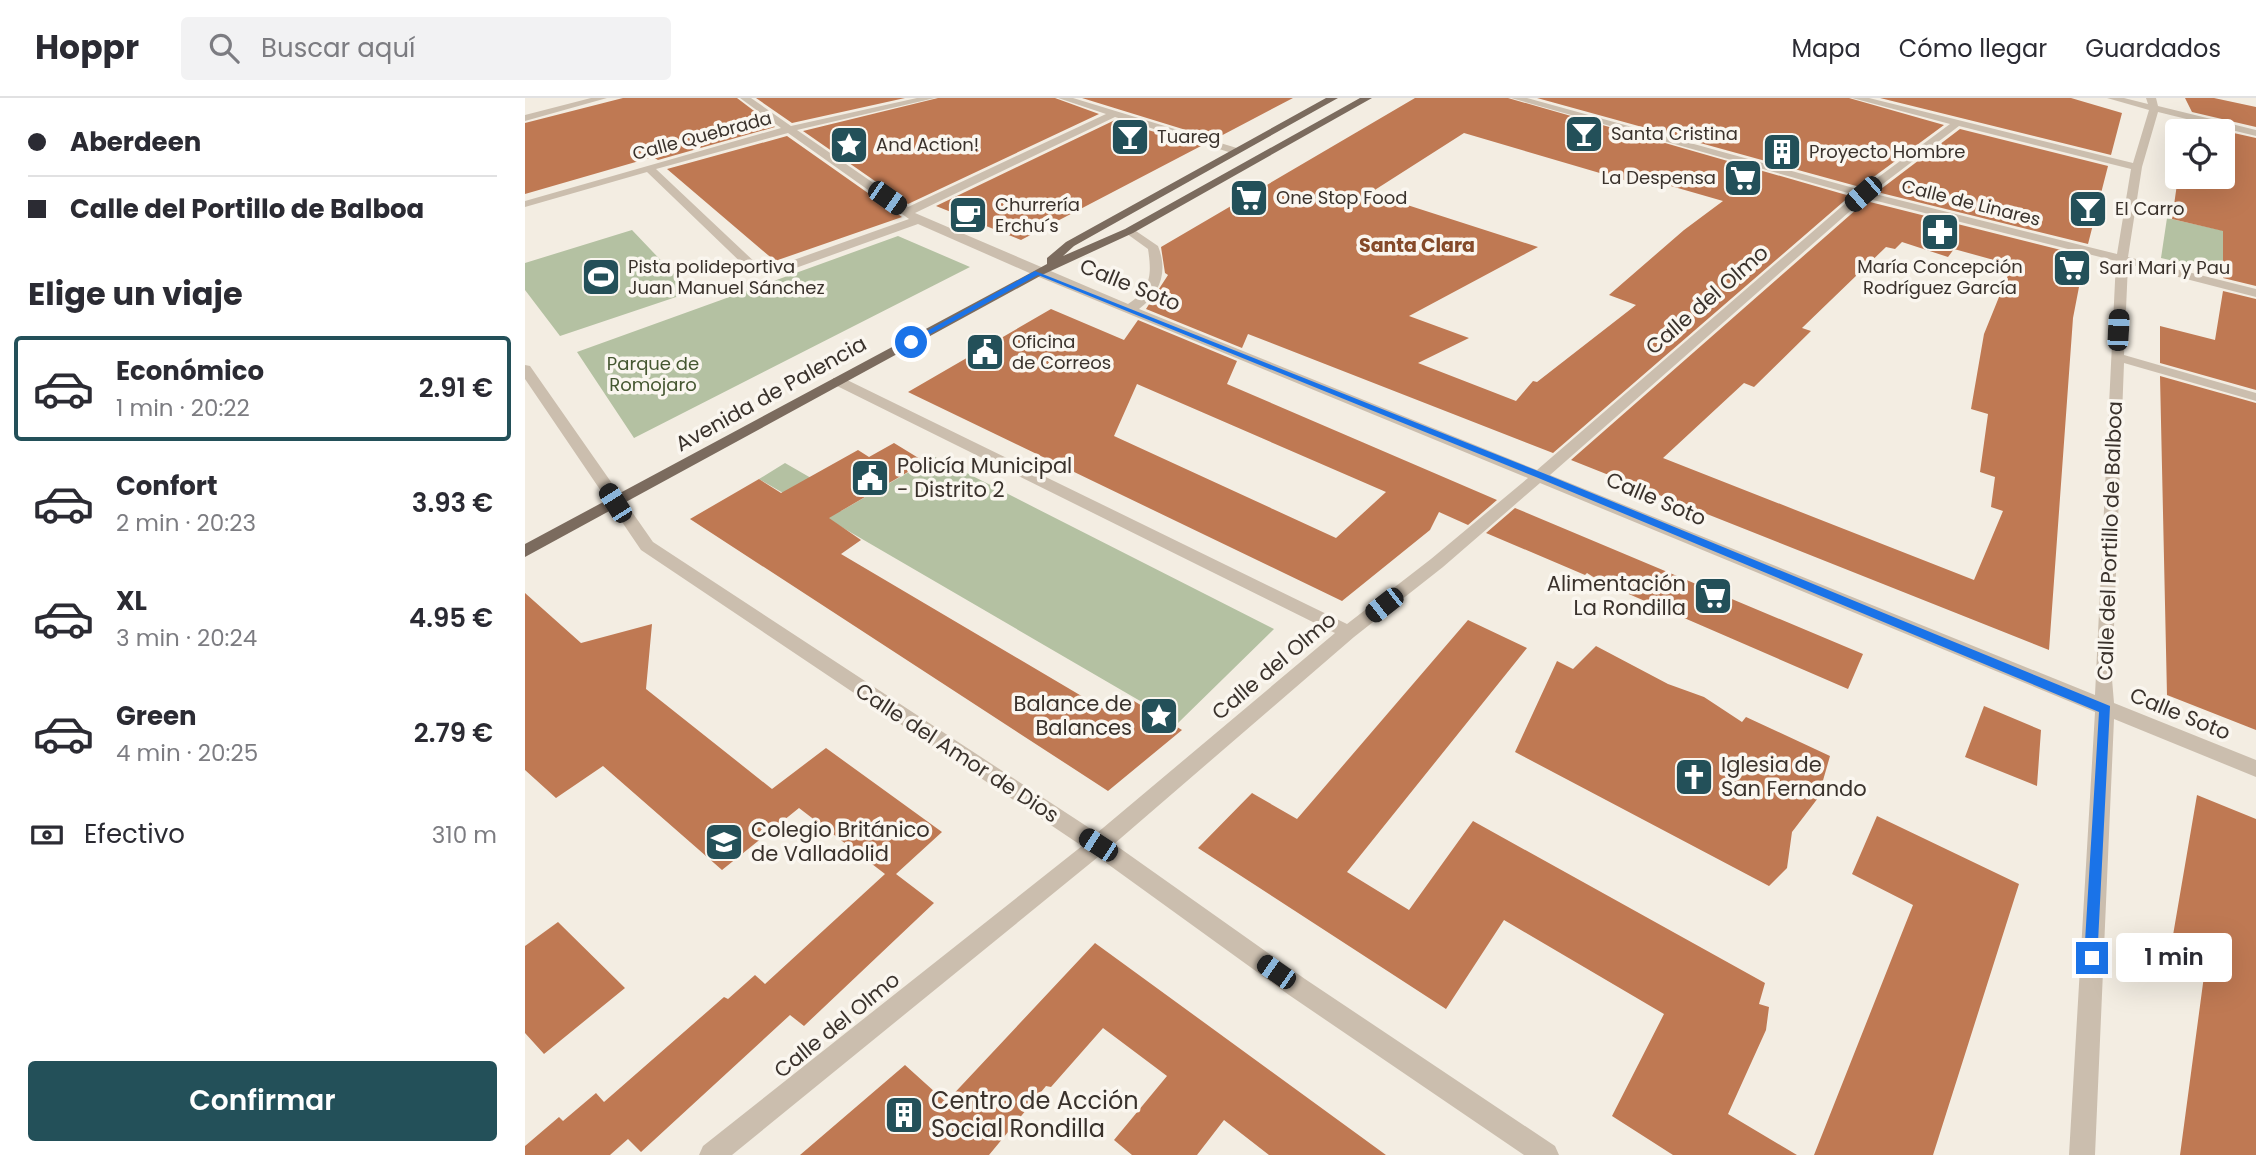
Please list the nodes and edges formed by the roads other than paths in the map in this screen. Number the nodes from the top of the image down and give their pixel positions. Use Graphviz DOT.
graph roads {
  1 [pos="602,98"];
  2 [pos="745,98"];
  3 [pos="930,98"];
  4 [pos="1063,98"];
  5 [pos="1333,98"];
  6 [pos="1367,98"];
  7 [pos="1516,98"];
  8 [pos="1857,98"];
  9 [pos="2112,98"];
  10 [pos="2153,103"];
  11 [pos="1114,114"];
  12 [pos="525,118"];
  13 [pos="1957,123"];
  14 [pos="790,130"];
  15 [pos="2256,132"];
  16 [pos="1236,151"];
  17 [pos="2137,167"];
  18 [pos="649,168"];
  19 [pos="1863,194"];
  20 [pos="525,204"];
  21 [pos="907,212"];
  22 [pos="918,220"];
  23 [pos="1129,231"];
  24 [pos="2122,260"];
  25 [pos="1038,272"];
  26 [pos="2256,293"];
  27 [pos="1130,309"];
  28 [pos="2117,357"];
  29 [pos="525,369"];
  30 [pos="838,382"];
  31 [pos="2256,397"];
  32 [pos="1540,475"];
  33 [pos="615,503"];
  34 [pos="525,551"];
  35 [pos="1348,632"];
  36 [pos="2105,709"];
  37 [pos="2256,769"];
  38 [pos="1098,845"];
  39 [pos="712,1155"];
  40 [pos="1546,1155"];
  41 [pos="2082,1155"];
  1 -- 12 [label="street"];
  2 -- 14 [label="street, Calle Soto"];
  3 -- 14 [label="street, Calle Quebrada"];
  4 -- 11 [label="street"];
  5 -- 16 [label="main road, Avenida de Palencia"];
  6 -- 23 [label="main road, Avenida de Palencia"];
  7 -- 19 [label="street, Calle de Linares"];
  8 -- 13 [label="street"];
  9 -- 10 [label="street"];
  10 -- 15 [label="street"];
  10 -- 17 [label="street, Calle del Portillo de Balboa"];
  11 -- 16 [label="street"];
  11 -- 21 [label="street"];
  13 -- 17 [label="street"];
  13 -- 19 [label="street, Calle del Olmo"];
  14 -- 18 [label="street, Calle Quebrada"];
  14 -- 21 [label="street, Calle Soto"];
  16 -- 25 [label="main road, Avenida de Palencia"];
  17 -- 24 [label="street, Calle del Portillo de Balboa"];
  18 -- 20 [label="street, Calle Quebrada"];
  18 -- 22 [label="street"];
  19 -- 24 [label="street, Calle de Linares"];
  19 -- 32 [label="street, Calle del Olmo"];
  21 -- 22 [label="street, Calle Soto"];
  22 -- 25 [label="street, Calle Soto"];
  23 -- 25 [label="main road, Avenida de Palencia"];
  23 -- 27 [label="street"];
  24 -- 26 [label="street, Calle de Linares"];
  24 -- 28 [label="street, Calle del Portillo de Balboa"];
  25 -- 27 [label="street, Calle Soto"];
  25 -- 30 [label="main road, Avenida de Palencia"];
  27 -- 32 [label="street, Calle Soto"];
  28 -- 31 [label="street"];
  28 -- 36 [label="street, Calle del Portillo de Balboa"];
  29 -- 33 [label="street, Calle del Amor de Dios"];
  30 -- 33 [label="main road, Avenida de Palencia"];
  30 -- 35 [label="street"];
  32 -- 35 [label="street, Calle del Olmo"];
  32 -- 36 [label="street, Calle Soto"];
  33 -- 34 [label="main road, Avenida de Palencia"];
  33 -- 38 [label="street, Calle del Amor de Dios"];
  35 -- 38 [label="street, Calle del Olmo"];
  36 -- 37 [label="street, Calle Soto"];
  36 -- 41 [label="street, Calle del Portillo de Balboa"];
  38 -- 39 [label="street, Calle del Olmo"];
  38 -- 40 [label="street, Calle del Amor de Dios"];
}
